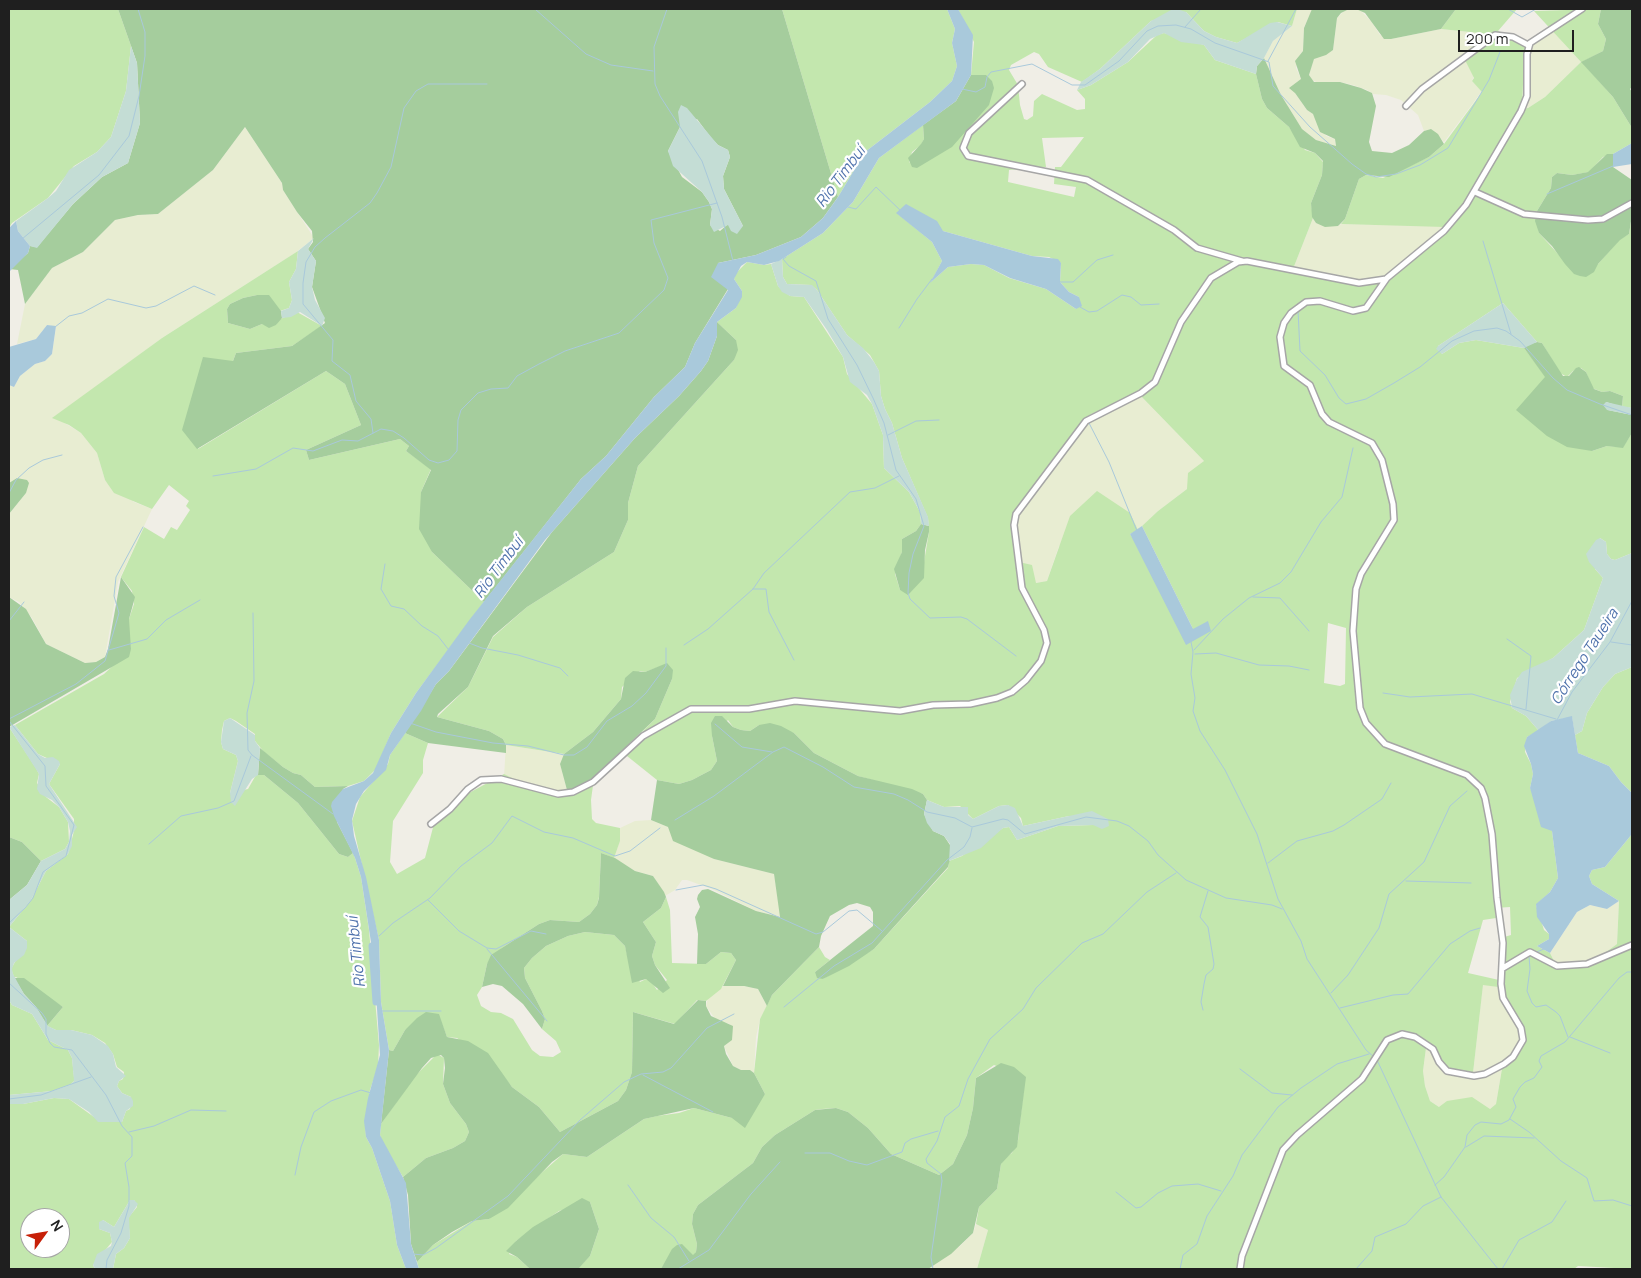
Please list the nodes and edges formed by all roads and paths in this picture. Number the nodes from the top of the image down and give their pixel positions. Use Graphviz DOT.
graph roads {
  1 [pos="1582,9"];
  2 [pos="1528,45"];
  3 [pos="1022,84"];
  4 [pos="1406,106"];
  5 [pos="1475,192"];
  6 [pos="1632,203"];
  7 [pos="1243,261"];
  8 [pos="1387,278"];
  9 [pos="431,824"];
  10 [pos="1632,945"];
  11 [pos="1503,968"];
  12 [pos="1240,1269"];
  1 -- 2 [label="street"];
  2 -- 4 [label="street"];
  2 -- 5 [label="street"];
  3 -- 7 [label="street"];
  5 -- 6 [label="street"];
  5 -- 8 [label="street"];
  7 -- 8 [label="street"];
  7 -- 9 [label="street"];
  8 -- 11 [label="street"];
  10 -- 11 [label="street"];
  11 -- 12 [label="street"];
}
